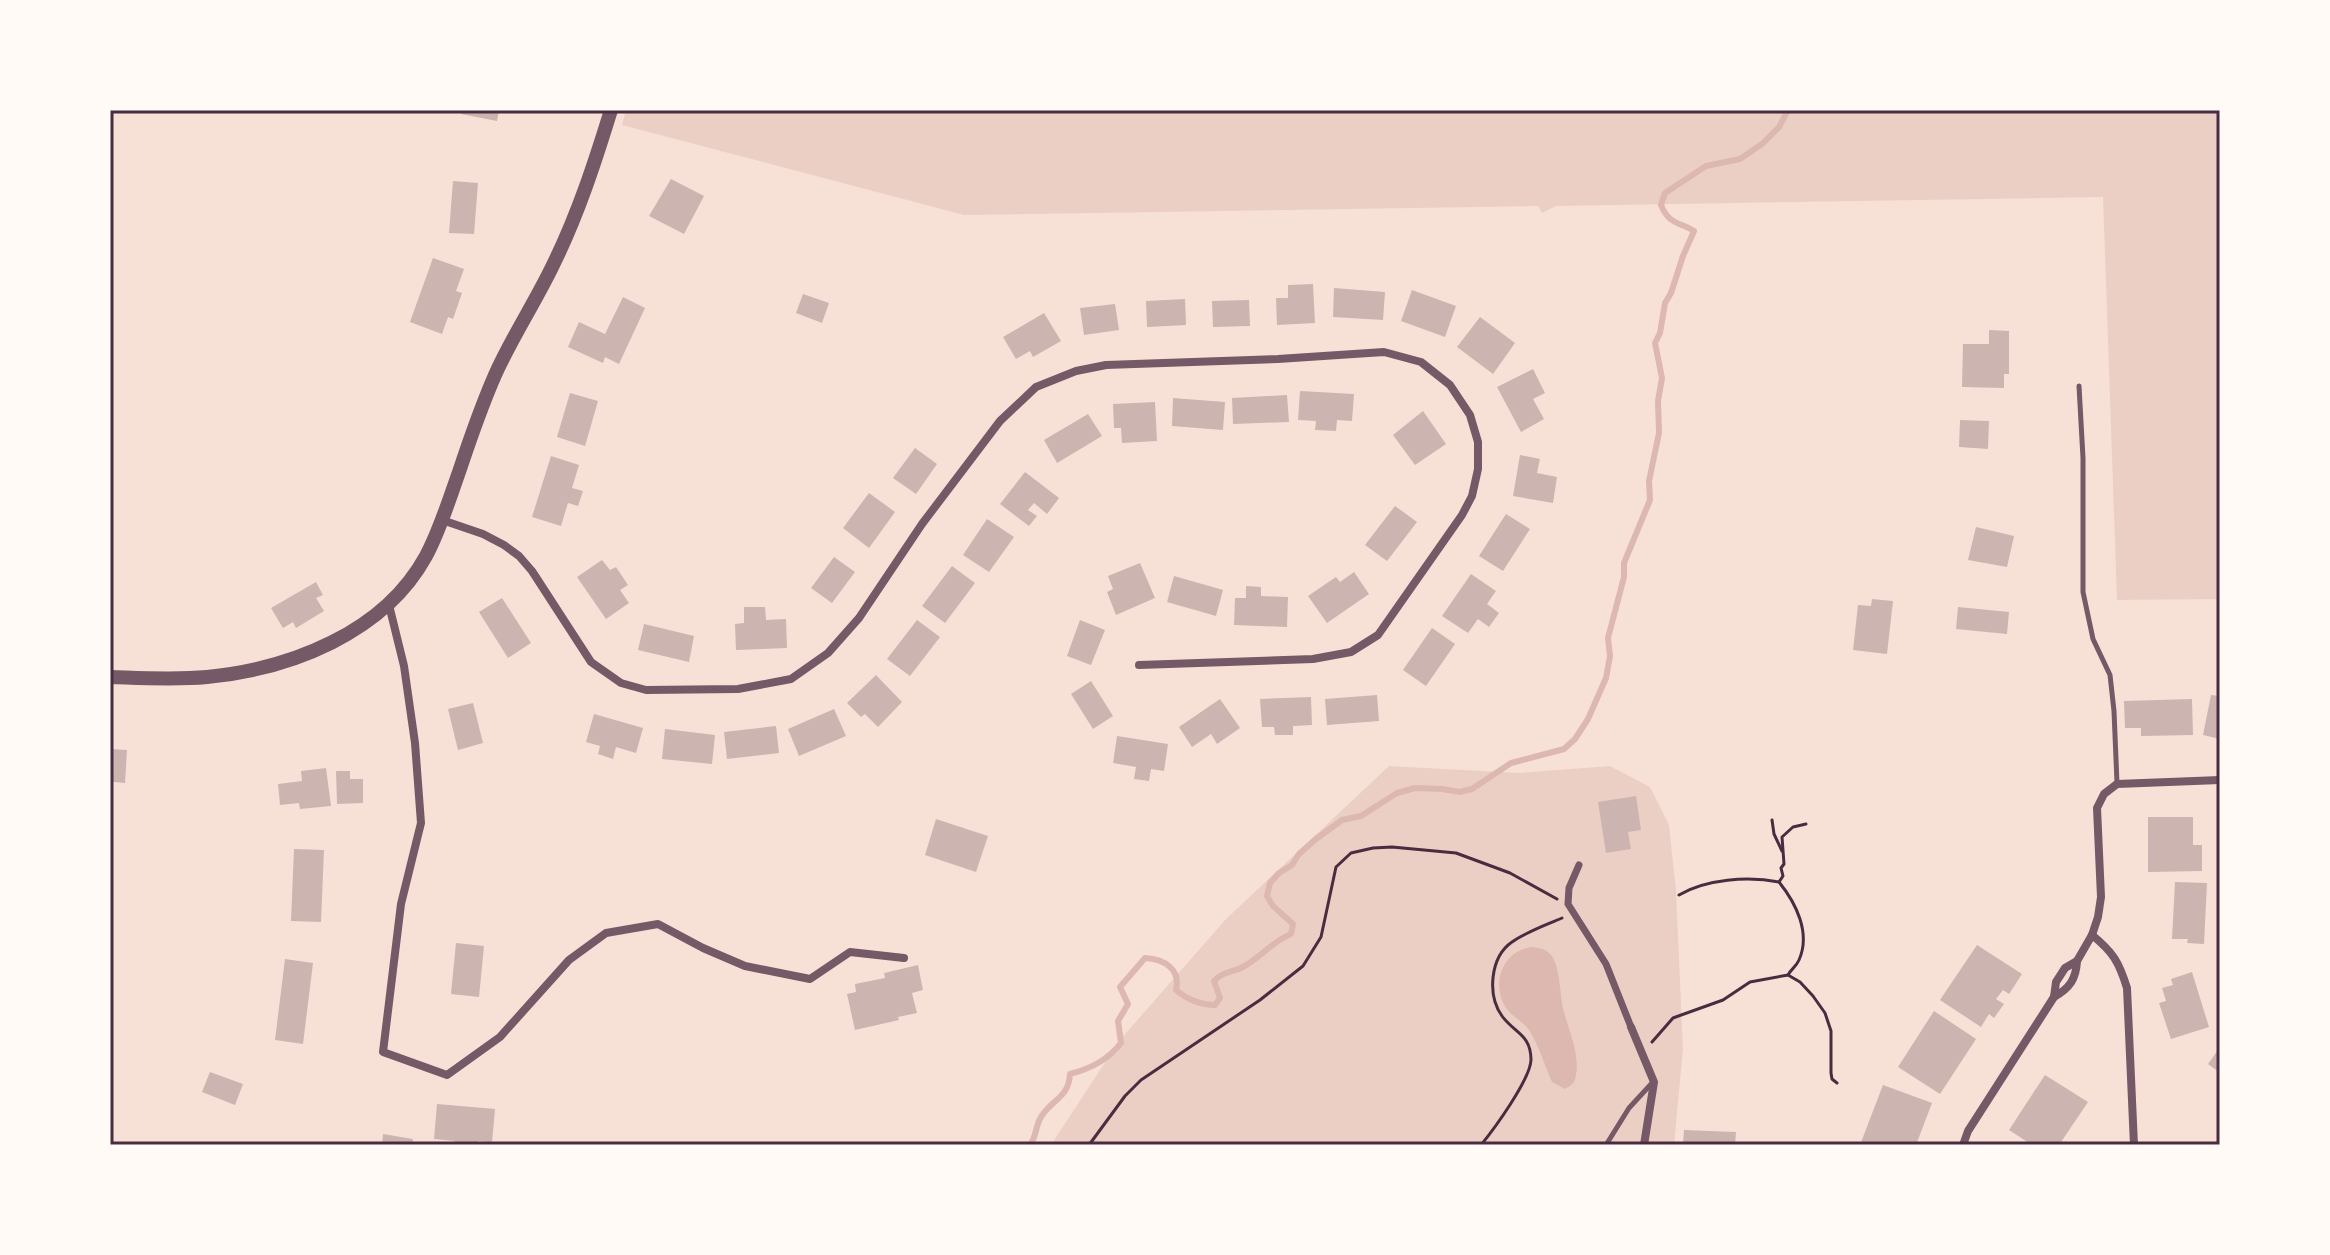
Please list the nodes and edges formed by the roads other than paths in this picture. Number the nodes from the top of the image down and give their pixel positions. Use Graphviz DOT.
graph roads {
  1 [pos="611,110"];
  2 [pos="2079,386"];
  3 [pos="442,520"];
  4 [pos="389,605"];
  5 [pos="1139,665"];
  6 [pos="110,677"];
  7 [pos="2220,780"];
  8 [pos="2117,784"];
  9 [pos="1579,865"];
  10 [pos="2092,935"];
  11 [pos="904,958"];
  12 [pos="1631,1027"];
  13 [pos="1654,1082"];
  14 [pos="1606,1145"];
  15 [pos="1644,1145"];
  16 [pos="1963,1145"];
  17 [pos="2134,1145"];
  1 -- 3 [label="street"];
  2 -- 8 [label="lane"];
  3 -- 4 [label="street"];
  3 -- 5 [label="street"];
  4 -- 6 [label="street"];
  4 -- 11 [label="street"];
  7 -- 8 [label="street"];
  8 -- 10 [label="street"];
  9 -- 12 [label="street"];
  10 -- 16 [label="street"];
  10 -- 17 [label="street"];
  12 -- 13 [label="street"];
  13 -- 14 [label="lane"];
  13 -- 15 [label="street"];
}
